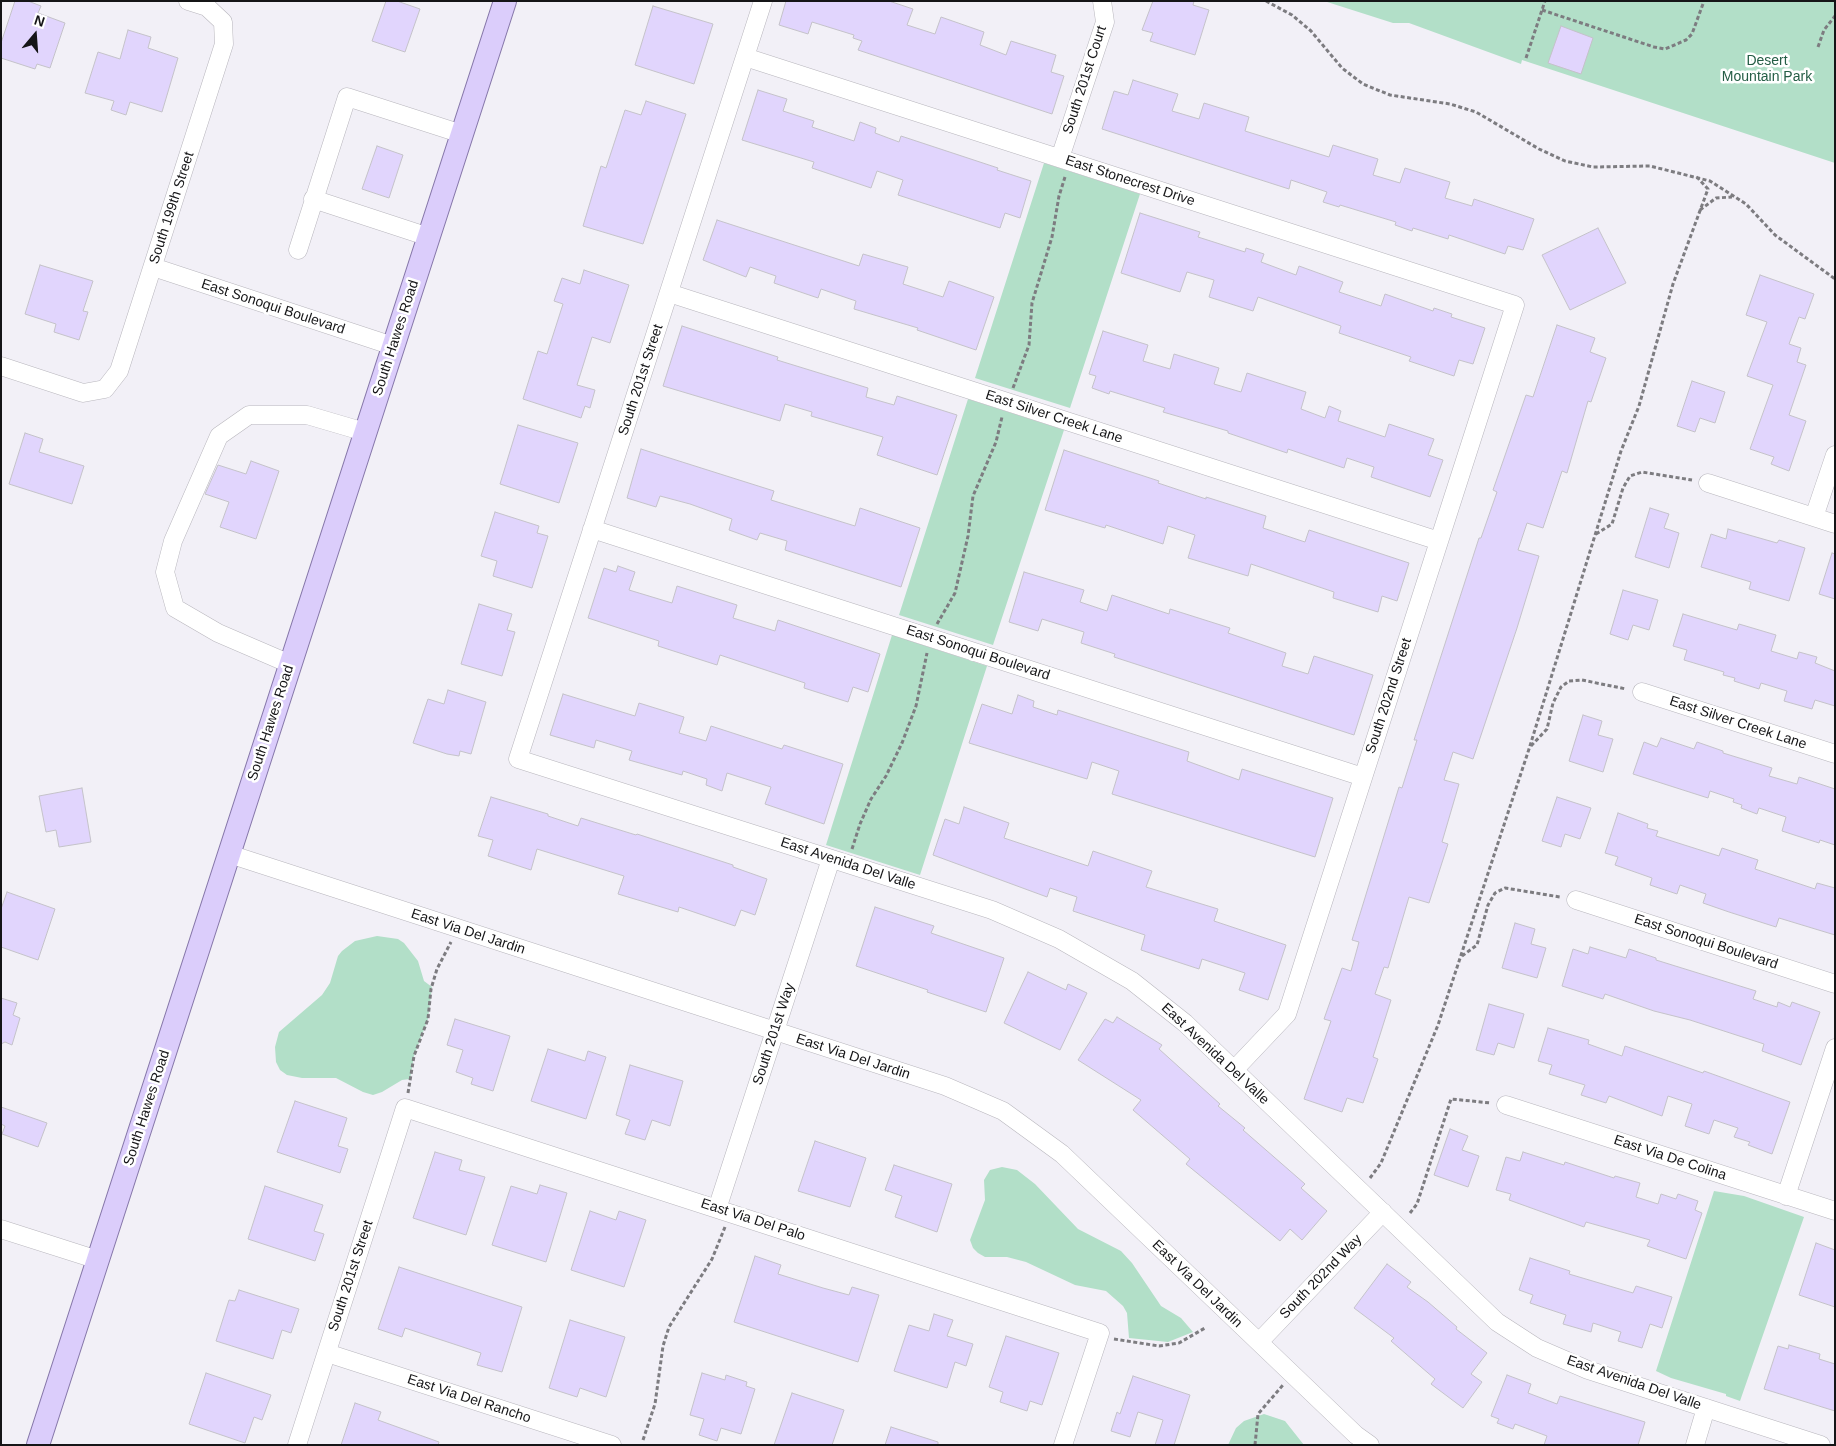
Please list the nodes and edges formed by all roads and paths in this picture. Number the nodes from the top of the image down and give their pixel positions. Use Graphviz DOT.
graph roads {
  1 [pos="188,1"];
  2 [pos="505,1"];
  3 [pos="763,1"];
  4 [pos="1102,1"];
  5 [pos="1266,1"];
  6 [pos="1545,1"];
  7 [pos="1704,1"];
  8 [pos="1542,10"];
  9 [pos="1835,16"];
  10 [pos="1818,47"];
  11 [pos="745,57"];
  12 [pos="1526,58"];
  13 [pos="462,134"];
  14 [pos="1065,160"];
  15 [pos="1696,176"];
  16 [pos="1734,197"];
  17 [pos="313,199"];
  18 [pos="1700,211"];
  19 [pos="429,237"];
  20 [pos="298,250"];
  21 [pos="153,267"];
  22 [pos="1834,280"];
  23 [pos="669,293"];
  24 [pos="1515,305"];
  25 [pos="393,346"];
  26 [pos="1,366"];
  27 [pos="1007,402"];
  28 [pos="365,432"];
  29 [pos="1835,455"];
  30 [pos="1708,483"];
  31 [pos="1814,517"];
  32 [pos="1835,524"];
  33 [pos="592,529"];
  34 [pos="1596,534"];
  35 [pos="1439,541"];
  36 [pos="932,638"];
  37 [pos="290,664"];
  38 [pos="1642,692"];
  39 [pos="1529,749"];
  40 [pos="1835,754"];
  41 [pos="518,759"];
  42 [pos="1363,777"];
  43 [pos="229,854"];
  44 [pos="831,859"];
  45 [pos="848,864"];
  46 [pos="1576,900"];
  47 [pos="458,928"];
  48 [pos="1462,957"];
  49 [pos="1835,984"];
  50 [pos="775,1031"];
  51 [pos="1835,1048"];
  52 [pos="1234,1070"];
  53 [pos="1506,1104"];
  54 [pos="405,1108"];
  55 [pos="1370,1178"];
  56 [pos="1786,1196"];
  57 [pos="1835,1211"];
  58 [pos="1383,1212"];
  59 [pos="1410,1213"];
  60 [pos="722,1216"];
  61 [pos="1,1229"];
  62 [pos="98,1260"];
  63 [pos="1205,1328"];
  64 [pos="1100,1333"];
  65 [pos="1259,1342"];
  66 [pos="326,1353"];
  67 [pos="1293,1375"];
  68 [pos="1706,1408"];
  69 [pos="643,1440"];
  70 [pos="38,1445"];
  71 [pos="297,1445"];
  72 [pos="612,1445"];
  73 [pos="1064,1445"];
  74 [pos="1255,1445"];
  75 [pos="1370,1445"];
  76 [pos="1695,1445"];
  77 [pos="1821,1445"];
  1 -- 21 [label="street, South 199th Street"];
  2 -- 13 [label="main road, South Hawes Road"];
  3 -- 11 [label="street, South 201st Street"];
  4 -- 14 [label="street, South 201st Court"];
  5 -- 15 [label="path"];
  6 -- 8 [label="path"];
  7 -- 8 [label="path"];
  8 -- 12 [label="path"];
  9 -- 10 [label="path"];
  11 -- 14 [label="street, East Stonecrest Drive"];
  11 -- 23 [label="street, South 201st Street"];
  13 -- 17 [label="street"];
  13 -- 19 [label="main road, South Hawes Road"];
  14 -- 24 [label="street, East Stonecrest Drive"];
  14 -- 27 [label="path"];
  15 -- 16 [label="path"];
  15 -- 18 [label="path"];
  16 -- 18 [label="path"];
  16 -- 22 [label="path"];
  17 -- 19 [label="street"];
  17 -- 20 [label="street"];
  18 -- 34 [label="path"];
  19 -- 25 [label="main road, South Hawes Road"];
  21 -- 25 [label="street, East Sonoqui Boulevard"];
  21 -- 26 [label="street, South 199th Street"];
  23 -- 27 [label="street, East Silver Creek Lane"];
  23 -- 33 [label="street, South 201st Street"];
  24 -- 35 [label="street, South 202nd Street"];
  25 -- 28 [label="main road, South Hawes Road"];
  27 -- 35 [label="street, East Silver Creek Lane"];
  27 -- 36 [label="path"];
  28 -- 37 [label="main road, South Hawes Road"];
  28 -- 37 [label="street"];
  29 -- 31 [label="street"];
  30 -- 31 [label="street"];
  30 -- 34 [label="path"];
  31 -- 32 [label="street"];
  33 -- 36 [label="street, East Sonoqui Boulevard"];
  33 -- 41 [label="street, South 201st Street"];
  34 -- 39 [label="path"];
  35 -- 42 [label="street, South 202nd Street"];
  36 -- 42 [label="street, East Sonoqui Boulevard"];
  36 -- 45 [label="path"];
  37 -- 43 [label="main road, South Hawes Road"];
  38 -- 39 [label="path"];
  38 -- 40 [label="street, East Silver Creek Lane"];
  39 -- 48 [label="path"];
  41 -- 44 [label="street, East Avenida Del Valle"];
  42 -- 52 [label="street, South 202nd Street"];
  43 -- 47 [label="street, East Via Del Jardin"];
  43 -- 62 [label="main road, South Hawes Road"];
  44 -- 45 [label="street, East Avenida Del Valle"];
  44 -- 50 [label="street, South 201st Way"];
  45 -- 52 [label="street, East Avenida Del Valle"];
  46 -- 48 [label="path"];
  46 -- 49 [label="street, East Sonoqui Boulevard"];
  47 -- 50 [label="street, East Via Del Jardin"];
  47 -- 54 [label="path"];
  48 -- 55 [label="path"];
  50 -- 60 [label="street, South 201st Way"];
  50 -- 65 [label="street, East Via Del Jardin"];
  51 -- 56 [label="street"];
  52 -- 58 [label="street, East Avenida Del Valle"];
  53 -- 56 [label="street, East Via De Colina"];
  53 -- 59 [label="path"];
  54 -- 60 [label="street, East Via Del Palo"];
  54 -- 66 [label="street, South 201st Street"];
  56 -- 57 [label="street, East Via De Colina"];
  58 -- 65 [label="street, South 202nd Way"];
  58 -- 68 [label="street, East Avenida Del Valle"];
  60 -- 64 [label="street, East Via Del Palo"];
  60 -- 69 [label="path"];
  61 -- 62 [label="street"];
  62 -- 70 [label="main road, South Hawes Road"];
  63 -- 64 [label="path"];
  64 -- 73 [label="street"];
  65 -- 67 [label="street, East Via Del Jardin"];
  66 -- 71 [label="street, South 201st Street"];
  66 -- 72 [label="street, East Via Del Rancho"];
  67 -- 74 [label="path"];
  67 -- 75 [label="street, East Via Del Jardin"];
  68 -- 76 [label="street"];
  68 -- 77 [label="street, East Avenida Del Valle"];
}
